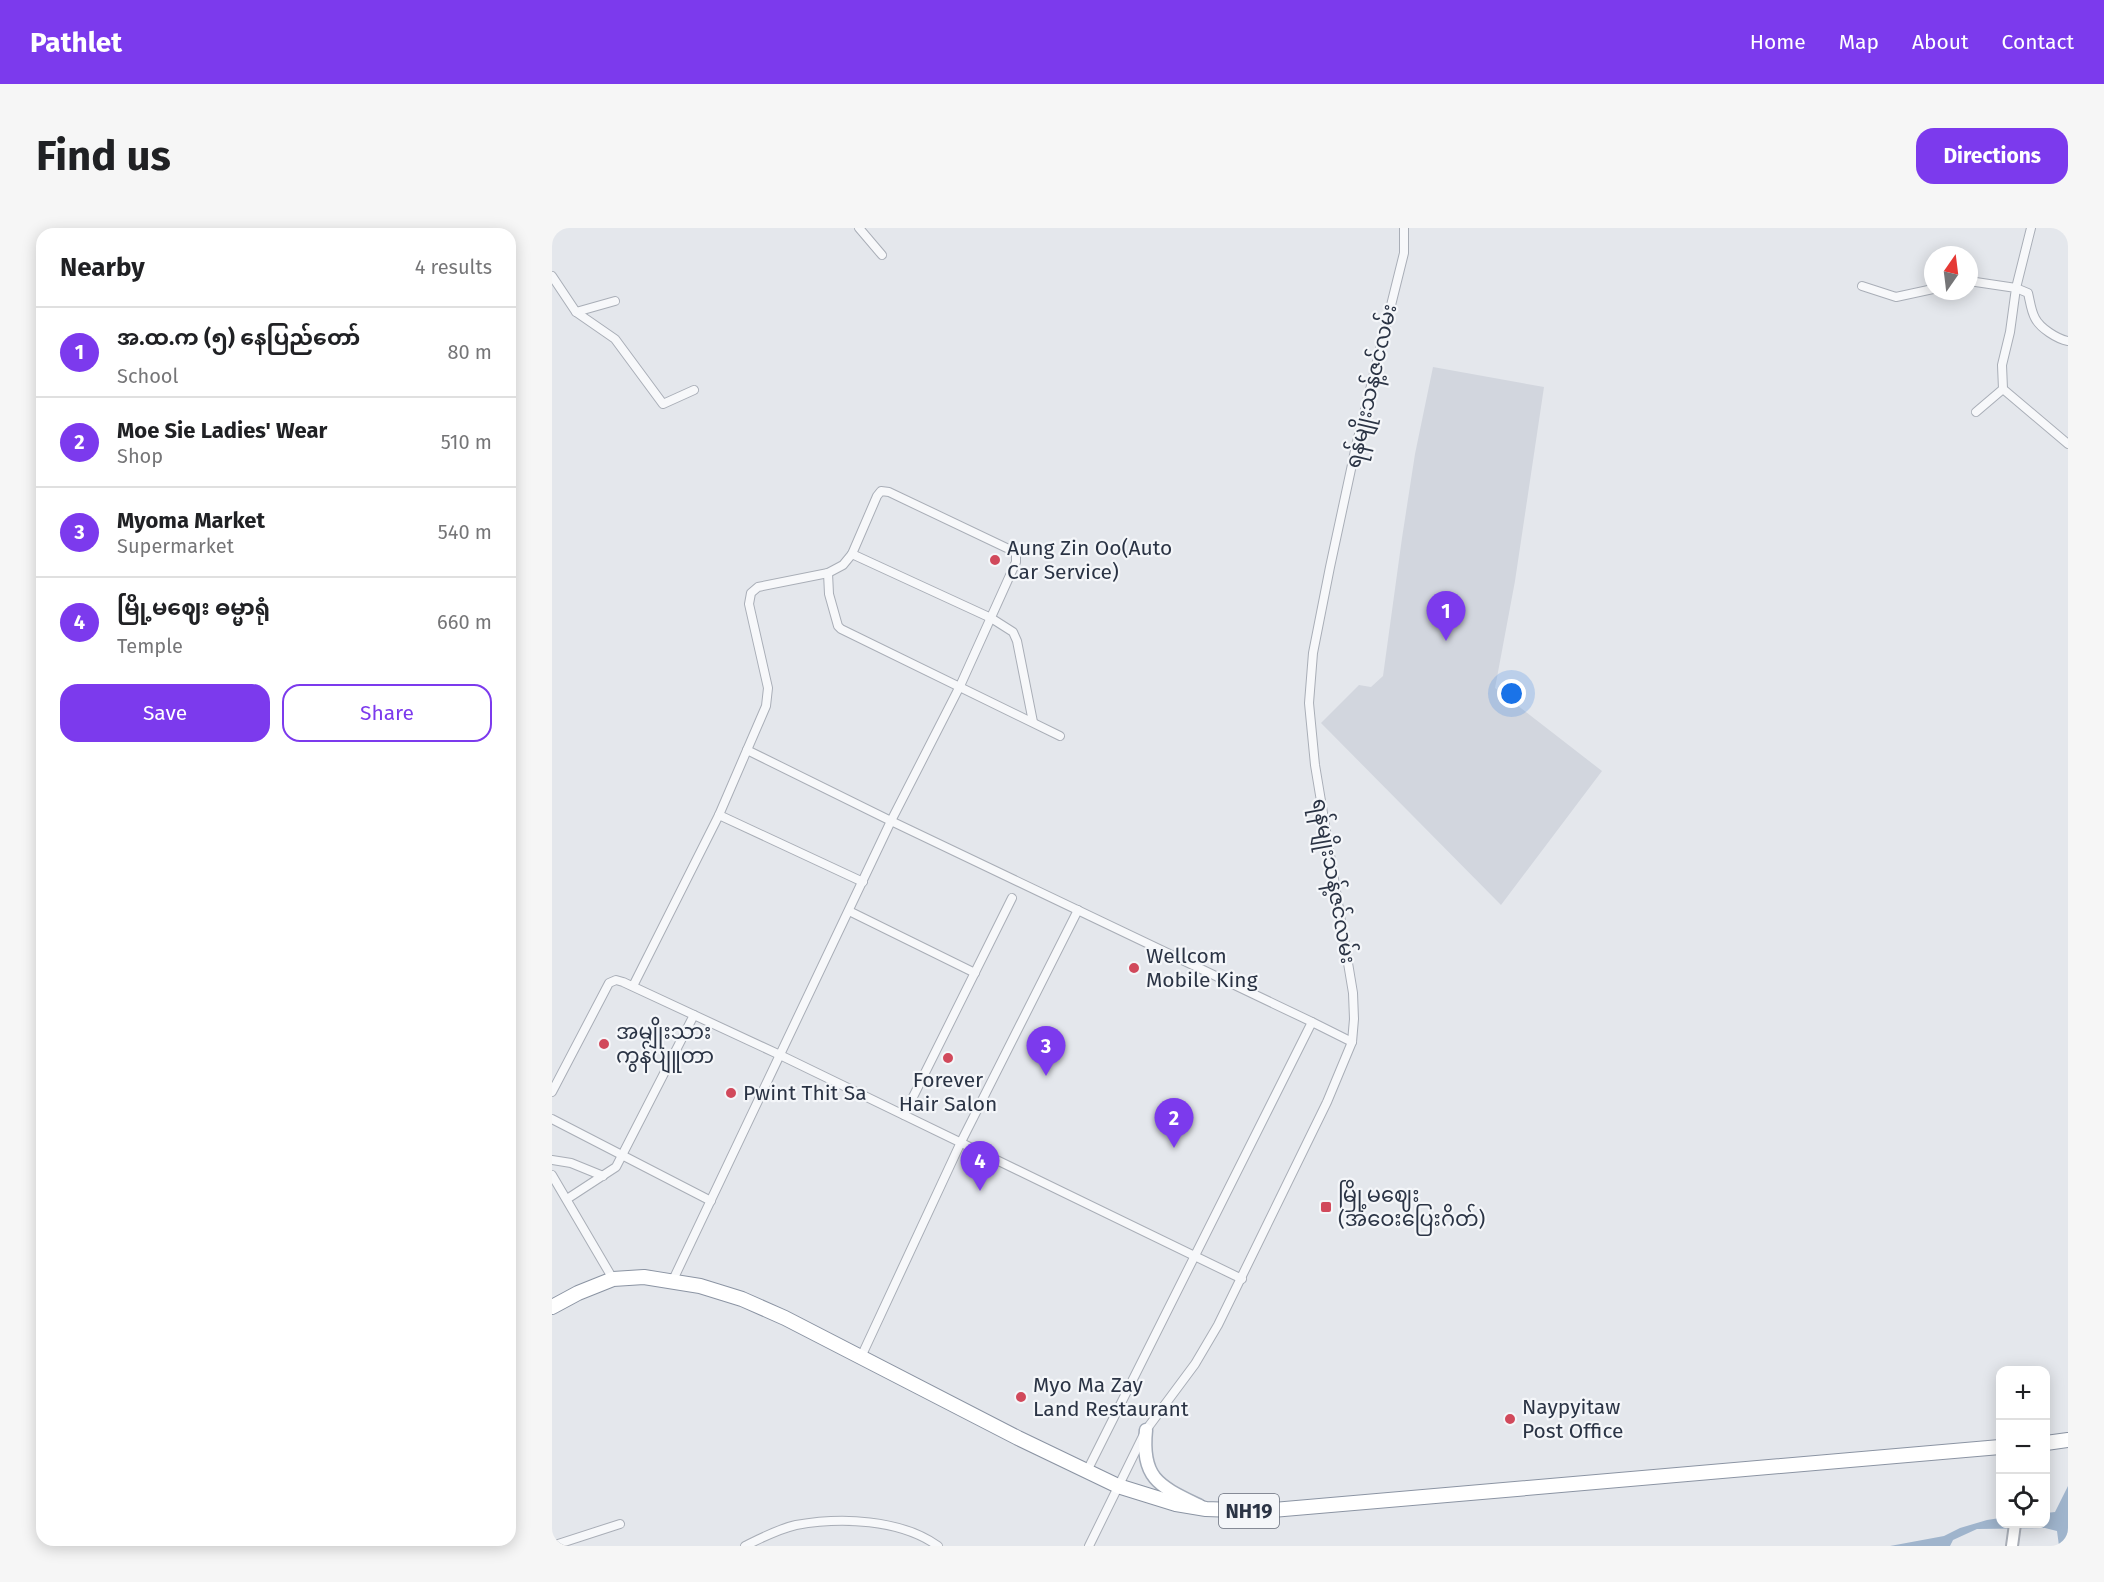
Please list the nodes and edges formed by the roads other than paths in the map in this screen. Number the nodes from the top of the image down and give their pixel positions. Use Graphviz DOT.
graph roads {
  1 [pos="859,228"];
  2 [pos="1404,228"];
  3 [pos="2031,228"];
  4 [pos="882,255"];
  5 [pos="552,276"];
  6 [pos="1978,282"];
  7 [pos="1862,286"];
  8 [pos="2016,288"];
  9 [pos="1924,292"];
  10 [pos="615,301"];
  11 [pos="576,312"];
  12 [pos="2068,341"];
  13 [pos="2003,389"];
  14 [pos="694,390"];
  15 [pos="1976,412"];
  16 [pos="2068,444"];
  17 [pos="852,554"];
  18 [pos="828,573"];
  19 [pos="991,618"];
  20 [pos="960,686"];
  21 [pos="1033,722"];
  22 [pos="1060,736"];
  23 [pos="747,750"];
  24 [pos="719,815"];
  25 [pos="891,821"];
  26 [pos="862,882"];
  27 [pos="1012,898"];
  28 [pos="1078,910"];
  29 [pos="849,911"];
  30 [pos="975,973"];
  31 [pos="633,986"];
  32 [pos="694,1016"];
  33 [pos="1312,1022"];
  34 [pos="1352,1042"];
  35 [pos="780,1055"];
  36 [pos="552,1092"];
  37 [pos="904,1114"];
  38 [pos="552,1119"];
  39 [pos="961,1143"];
  40 [pos="624,1155"];
  41 [pos="552,1160"];
  42 [pos="552,1175"];
  43 [pos="603,1176"];
  44 [pos="567,1199"];
  45 [pos="711,1201"];
  46 [pos="1196,1256"];
  47 [pos="613,1279"];
  48 [pos="1242,1279"];
  49 [pos="672,1282"];
  50 [pos="552,1307"];
  51 [pos="861,1357"];
  52 [pos="1146,1430"];
  53 [pos="2068,1440"];
  54 [pos="2050,1442"];
  55 [pos="1996,1447"];
  56 [pos="1087,1472"];
  57 [pos="1118,1486"];
  58 [pos="1206,1509"];
  59 [pos="620,1524"];
  60 [pos="2014,1528"];
  61 [pos="552,1546"];
  62 [pos="745,1546"];
  63 [pos="938,1546"];
  64 [pos="1089,1546"];
  65 [pos="2012,1546"];
  1 -- 4 [label="street"];
  2 -- 34 [label="street, ရန်မျိုးသန့်ဇင်လမ်း"];
  3 -- 8 [label="street"];
  5 -- 11 [label="street"];
  6 -- 8 [label="street"];
  7 -- 9 [label="street"];
  8 -- 12 [label="street"];
  8 -- 13 [label="street"];
  10 -- 11 [label="street"];
  11 -- 14 [label="street"];
  13 -- 15 [label="street"];
  13 -- 16 [label="street"];
  17 -- 18 [label="street"];
  17 -- 19 [label="street"];
  17 -- 19 [label="street"];
  18 -- 20 [label="street"];
  18 -- 23 [label="street"];
  19 -- 20 [label="street"];
  19 -- 21 [label="street"];
  20 -- 21 [label="street"];
  20 -- 25 [label="street"];
  21 -- 22 [label="street"];
  23 -- 24 [label="street"];
  23 -- 25 [label="street"];
  24 -- 26 [label="street"];
  24 -- 31 [label="street"];
  25 -- 26 [label="street"];
  25 -- 28 [label="street"];
  26 -- 29 [label="street"];
  27 -- 30 [label="street"];
  28 -- 33 [label="street"];
  28 -- 39 [label="street"];
  29 -- 30 [label="street"];
  29 -- 35 [label="street"];
  30 -- 37 [label="street"];
  31 -- 32 [label="street"];
  31 -- 36 [label="street"];
  32 -- 35 [label="street"];
  32 -- 40 [label="street"];
  33 -- 34 [label="street"];
  33 -- 46 [label="street"];
  34 -- 48 [label="street, ရန်မျိုးသန့်ဇင်လမ်း"];
  35 -- 37 [label="street"];
  35 -- 45 [label="street"];
  37 -- 39 [label="street"];
  38 -- 40 [label="street"];
  39 -- 46 [label="street"];
  39 -- 51 [label="street"];
  40 -- 43 [label="street"];
  40 -- 45 [label="street"];
  41 -- 43 [label="street"];
  42 -- 44 [label="street"];
  43 -- 44 [label="street"];
  44 -- 47 [label="street"];
  45 -- 49 [label="street"];
  46 -- 48 [label="street"];
  46 -- 56 [label="street"];
  47 -- 49 [label="highway, NH19"];
  47 -- 50 [label="highway, NH19"];
  48 -- 52 [label="street, ရန်မျိုးသန့်ဇင်လမ်း"];
  49 -- 51 [label="highway, NH19"];
  51 -- 56 [label="highway, NH19"];
  52 -- 57 [label="street, ရန်မျိုးသန့်ဇင်လမ်း"];
  52 -- 58 [label="main road"];
  53 -- 54 [label="highway"];
  55 -- 58 [label="highway, NH19"];
  56 -- 57 [label="highway, NH19"];
  57 -- 58 [label="highway, NH19"];
  57 -- 64 [label="street, ရန်မျိုးသန့်ဇင်လမ်း"];
  59 -- 61 [label="street"];
  60 -- 65 [label="main road"];
  62 -- 63 [label="street"];
}
